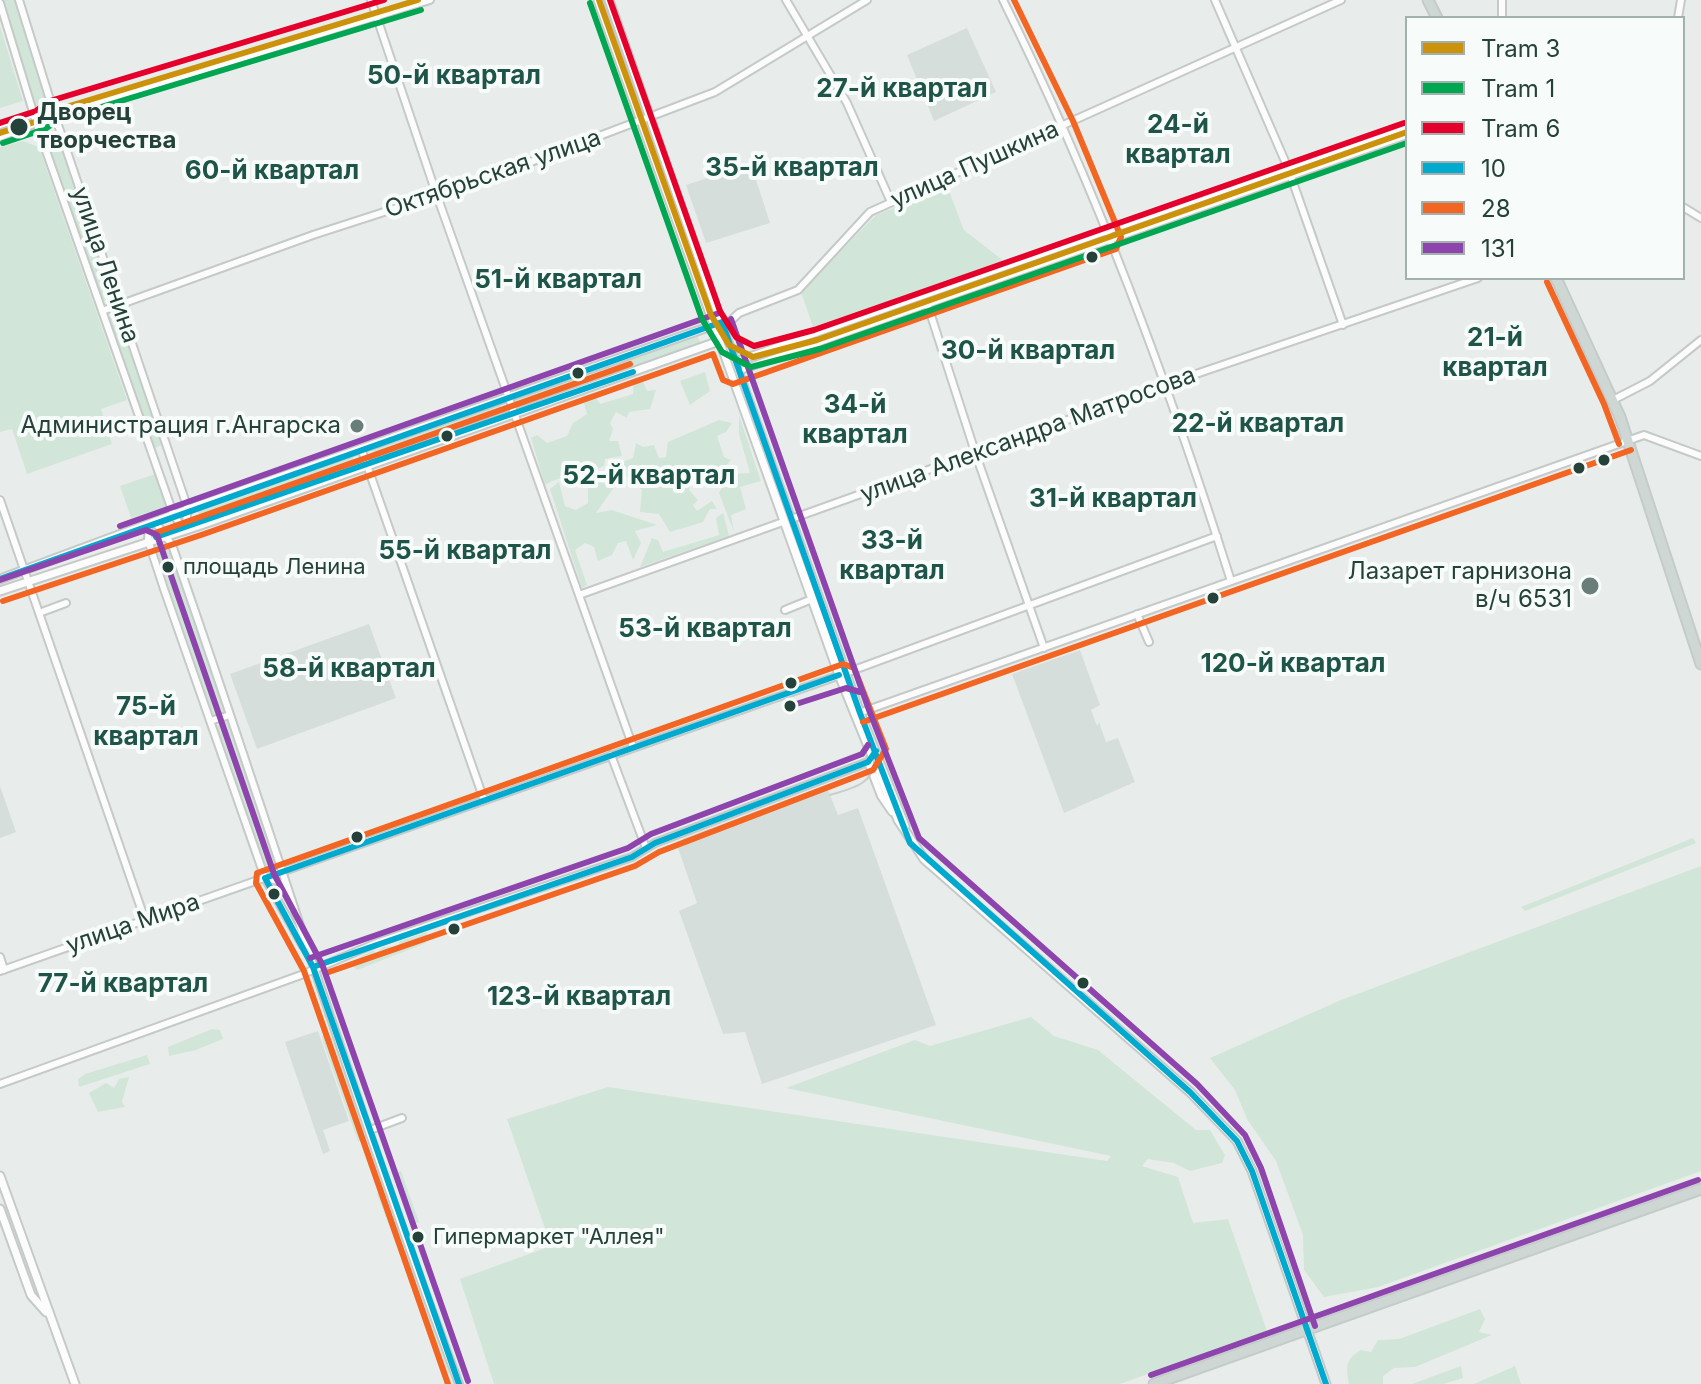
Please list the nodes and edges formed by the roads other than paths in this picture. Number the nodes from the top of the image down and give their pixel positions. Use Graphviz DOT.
graph roads {
  1 [pos="19,0"];
  2 [pos="371,0"];
  3 [pos="430,0"];
  4 [pos="598,0"];
  5 [pos="609,0"];
  6 [pos="786,0"];
  7 [pos="867,0"];
  8 [pos="1003,0"];
  9 [pos="1215,0"];
  10 [pos="1341,0"];
  11 [pos="0,3"];
  12 [pos="376,16"];
  13 [pos="807,34"];
  14 [pos="1236,47"];
  15 [pos="34,114"];
  16 [pos="55,116"];
  17 [pos="651,118"];
  18 [pos="640,122"];
  19 [pos="0,125"];
  20 [pos="37,125"];
  21 [pos="1064,125"];
  22 [pos="1405,127"];
  23 [pos="1405,136"];
  24 [pos="0,137"];
  25 [pos="1289,172"];
  26 [pos="436,193"];
  27 [pos="891,202"];
  28 [pos="1107,230"];
  29 [pos="1111,240"];
  30 [pos="1472,280"];
  31 [pos="1557,280"];
  32 [pos="924,296"];
  33 [pos="927,304"];
  34 [pos="118,305"];
  35 [pos="102,311"];
  36 [pos="1343,325"];
  37 [pos="721,330"];
  38 [pos="1701,340"];
  39 [pos="731,362"];
  40 [pos="734,372"];
  41 [pos="1166,385"];
  42 [pos="509,397"];
  43 [pos="1613,400"];
  44 [pos="515,414"];
  45 [pos="1628,441"];
  46 [pos="361,448"];
  47 [pos="976,455"];
  48 [pos="1701,456"];
  49 [pos="367,465"];
  50 [pos="0,500"];
  51 [pos="188,509"];
  52 [pos="174,516"];
  53 [pos="787,520"];
  54 [pos="152,524"];
  55 [pos="185,530"];
  56 [pos="167,535"];
  57 [pos="1217,536"];
  58 [pos="148,540"];
  59 [pos="24,571"];
  60 [pos="0,579"];
  61 [pos="1231,581"];
  62 [pos="28,582"];
  63 [pos="0,591"];
  64 [pos="579,595"];
  65 [pos="812,599"];
  66 [pos="66,603"];
  67 [pos="1027,605"];
  68 [pos="785,610"];
  69 [pos="39,613"];
  70 [pos="1137,614"];
  71 [pos="1149,642"];
  72 [pos="1044,648"];
  73 [pos="1701,664"];
  74 [pos="843,674"];
  75 [pos="857,714"];
  76 [pos="230,715"];
  77 [pos="210,721"];
  78 [pos="633,747"];
  79 [pos="611,755"];
  80 [pos="872,756"];
  81 [pos="484,800"];
  82 [pos="910,843"];
  83 [pos="646,848"];
  84 [pos="284,870"];
  85 [pos="265,878"];
  86 [pos="298,918"];
  87 [pos="145,920"];
  88 [pos="0,957"];
  89 [pos="313,967"];
  90 [pos="2,970"];
  91 [pos="0,1084"];
  92 [pos="402,1118"];
  93 [pos="370,1130"];
  94 [pos="0,1176"];
  95 [pos="1701,1189"];
  96 [pos="0,1209"];
  97 [pos="17,1222"];
  98 [pos="6,1226"];
  99 [pos="51,1317"];
  100 [pos="1306,1329"];
  101 [pos="75,1384"];
  102 [pos="459,1384"];
  103 [pos="1154,1384"];
  104 [pos="1326,1384"];
  1 -- 16 [label="street, улица Ленина"];
  2 -- 12 [label="street"];
  3 -- 12 [label="street"];
  4 -- 18 [label="street"];
  5 -- 17 [label="street"];
  6 -- 13 [label="street"];
  7 -- 13 [label="street, Октябрьская улица"];
  8 -- 21 [label="street"];
  9 -- 14 [label="street"];
  10 -- 14 [label="street, улица Пушкина"];
  11 -- 15 [label="street, улица Ленина"];
  12 -- 16 [label="street"];
  12 -- 26 [label="street"];
  13 -- 17 [label="street, Октябрьская улица"];
  13 -- 27 [label="street"];
  14 -- 21 [label="street, улица Пушкина"];
  14 -- 25 [label="street"];
  15 -- 16 [label="street"];
  15 -- 19 [label="street"];
  15 -- 20 [label="street, улица Ленина"];
  16 -- 20 [label="street"];
  16 -- 34 [label="street, улица Ленина"];
  17 -- 18 [label="street, Октябрьская улица"];
  17 -- 37 [label="street"];
  18 -- 26 [label="street, Октябрьская улица"];
  18 -- 37 [label="street"];
  20 -- 24 [label="street"];
  20 -- 35 [label="street, улица Ленина"];
  21 -- 27 [label="street, улица Пушкина"];
  21 -- 28 [label="street"];
  22 -- 25 [label="street"];
  23 -- 25 [label="street"];
  25 -- 28 [label="street"];
  25 -- 29 [label="street"];
  25 -- 36 [label="street"];
  26 -- 34 [label="street, Октябрьская улица"];
  26 -- 42 [label="street"];
  27 -- 37 [label="street, улица Пушкина"];
  28 -- 29 [label="street"];
  28 -- 32 [label="street"];
  29 -- 33 [label="street"];
  29 -- 41 [label="street"];
  30 -- 36 [label="street, улица Александра Матросова"];
  31 -- 43 [label="main road"];
  32 -- 33 [label="street"];
  32 -- 39 [label="street"];
  33 -- 40 [label="street"];
  33 -- 47 [label="street"];
  34 -- 35 [label="street, Октябрьская улица"];
  34 -- 51 [label="street, улица Ленина"];
  35 -- 52 [label="street, улица Ленина"];
  36 -- 41 [label="street, улица Александра Матросова"];
  37 -- 39 [label="street"];
  37 -- 42 [label="street"];
  37 -- 44 [label="street"];
  38 -- 43 [label="street"];
  39 -- 40 [label="street"];
  40 -- 53 [label="street"];
  41 -- 47 [label="street, улица Александра Матросова"];
  41 -- 57 [label="street"];
  42 -- 44 [label="street"];
  42 -- 46 [label="street"];
  43 -- 45 [label="main road"];
  44 -- 49 [label="street"];
  44 -- 64 [label="street"];
  45 -- 48 [label="street"];
  45 -- 61 [label="street"];
  45 -- 73 [label="main road"];
  46 -- 49 [label="street"];
  46 -- 51 [label="street"];
  47 -- 53 [label="street, улица Александра Матросова"];
  47 -- 67 [label="street"];
  49 -- 55 [label="street"];
  49 -- 81 [label="street"];
  50 -- 59 [label="street"];
  51 -- 52 [label="street"];
  51 -- 55 [label="street, улица Ленина"];
  52 -- 54 [label="street"];
  52 -- 55 [label="street, улица Ленина"];
  53 -- 64 [label="street, улица Александра Матросова"];
  53 -- 65 [label="street"];
  53 -- 74 [label="street"];
  54 -- 56 [label="street"];
  54 -- 58 [label="street"];
  54 -- 59 [label="street"];
  55 -- 56 [label="street"];
  56 -- 58 [label="street"];
  56 -- 76 [label="street"];
  57 -- 61 [label="street"];
  57 -- 67 [label="street, улица Мира"];
  58 -- 62 [label="street"];
  58 -- 77 [label="street"];
  59 -- 60 [label="street"];
  59 -- 62 [label="street"];
  61 -- 70 [label="street"];
  62 -- 63 [label="street"];
  62 -- 69 [label="street"];
  64 -- 78 [label="street"];
  65 -- 68 [label="street"];
  65 -- 74 [label="street"];
  66 -- 69 [label="street"];
  67 -- 72 [label="street"];
  67 -- 74 [label="street, улица Мира"];
  69 -- 87 [label="street"];
  70 -- 71 [label="street"];
  70 -- 72 [label="street"];
  72 -- 75 [label="street"];
  74 -- 75 [label="street"];
  74 -- 78 [label="street, улица Мира"];
  75 -- 80 [label="street"];
  76 -- 77 [label="street"];
  76 -- 84 [label="street"];
  77 -- 85 [label="street"];
  78 -- 79 [label="street, улица Мира"];
  79 -- 81 [label="street, улица Мира"];
  79 -- 83 [label="street"];
  80 -- 82 [label="street"];
  80 -- 82 [label="street"];
  80 -- 83 [label="street"];
  81 -- 84 [label="street, улица Мира"];
  82 -- 100 [label="street"];
  83 -- 89 [label="street"];
  84 -- 85 [label="street, улица Мира"];
  84 -- 86 [label="street"];
  85 -- 86 [label="street"];
  85 -- 87 [label="street, улица Мира"];
  85 -- 89 [label="street"];
  86 -- 89 [label="street"];
  87 -- 90 [label="street, улица Мира"];
  88 -- 90 [label="street"];
  89 -- 91 [label="street"];
  89 -- 93 [label="street"];
  92 -- 93 [label="street"];
  93 -- 102 [label="street"];
  94 -- 97 [label="street"];
  95 -- 100 [label="main road"];
  96 -- 98 [label="street"];
  97 -- 98 [label="street"];
  97 -- 99 [label="street"];
  98 -- 99 [label="street"];
  99 -- 101 [label="street"];
  100 -- 103 [label="main road"];
  100 -- 104 [label="street"];
}
